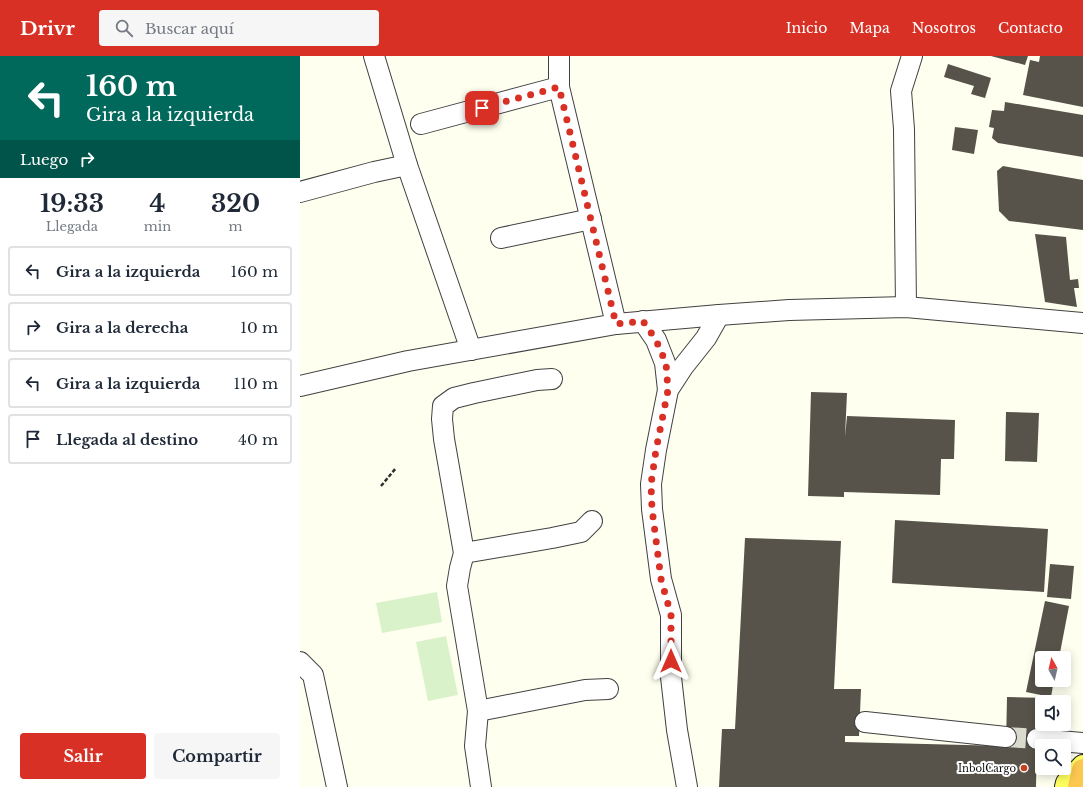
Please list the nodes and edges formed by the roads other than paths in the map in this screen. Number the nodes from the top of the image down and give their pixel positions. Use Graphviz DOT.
graph roads {
  1 [pos="374,56"];
  2 [pos="559,56"];
  3 [pos="912,56"];
  4 [pos="559,87"];
  5 [pos="421,124"];
  6 [pos="406,165"];
  7 [pos="300,192"];
  8 [pos="591,219"];
  9 [pos="501,238"];
  10 [pos="906,307"];
  11 [pos="719,315"];
  12 [pos="643,321"];
  13 [pos="1083,323"];
  14 [pos="616,324"];
  15 [pos="470,350"];
  16 [pos="552,379"];
  17 [pos="300,386"];
  18 [pos="668,390"];
  19 [pos="592,521"];
  20 [pos="464,554"];
  21 [pos="300,662"];
  22 [pos="608,689"];
  23 [pos="478,711"];
  24 [pos="865,722"];
  25 [pos="1006,736"];
  26 [pos="1071,742"];
  27 [pos="1083,743"];
  28 [pos="1083,766"];
  29 [pos="1083,770"];
  30 [pos="336,787"];
  31 [pos="482,787"];
  32 [pos="687,787"];
  33 [pos="1066,787"];
  34 [pos="1079,787"];
  1 -- 6 [label="street"];
  2 -- 4 [label="street"];
  3 -- 10 [label="street"];
  4 -- 5 [label="street"];
  4 -- 8 [label="street"];
  6 -- 7 [label="street"];
  6 -- 15 [label="street"];
  8 -- 9 [label="street"];
  8 -- 14 [label="street"];
  10 -- 11 [label="street"];
  10 -- 13 [label="street"];
  11 -- 12 [label="street"];
  11 -- 18 [label="street"];
  12 -- 14 [label="street"];
  12 -- 18 [label="street"];
  14 -- 15 [label="street"];
  15 -- 17 [label="street"];
  16 -- 20 [label="street"];
  18 -- 32 [label="street"];
  19 -- 20 [label="street"];
  20 -- 23 [label="street"];
  21 -- 30 [label="street"];
  22 -- 23 [label="street"];
  23 -- 31 [label="street"];
  24 -- 25 [label="street"];
  26 -- 27 [label="street"];
  28 -- 33 [label="main road"];
  29 -- 34 [label="highway"];
}
